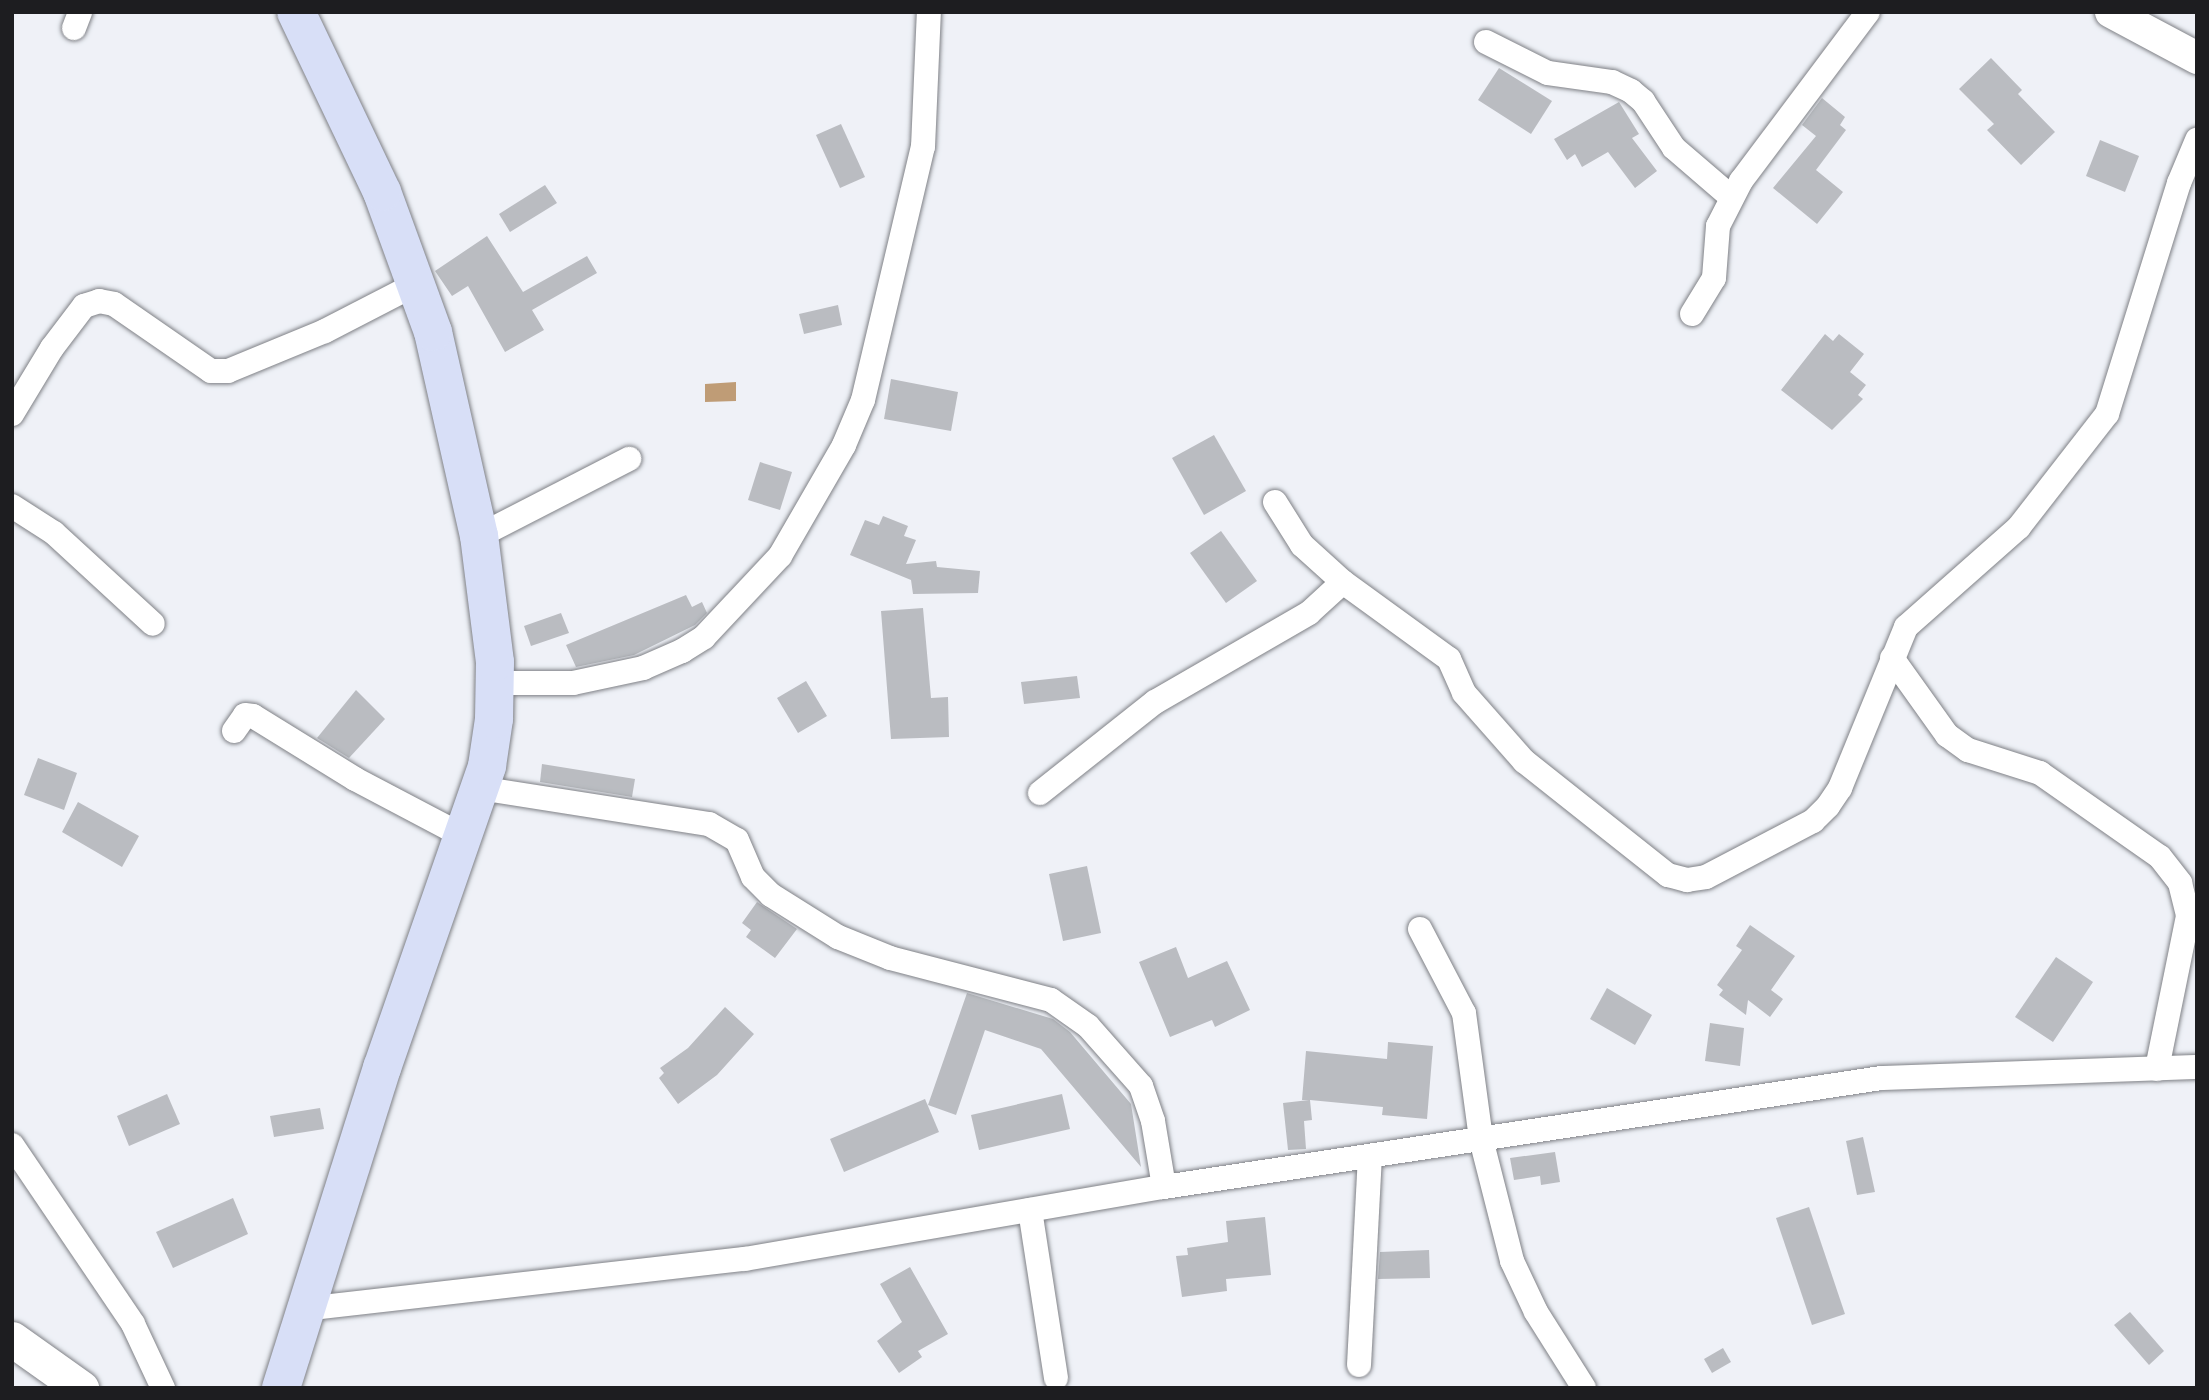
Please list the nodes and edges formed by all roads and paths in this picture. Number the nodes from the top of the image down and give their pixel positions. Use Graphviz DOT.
graph roads {
  1 [pos="296,12"];
  2 [pos="929,12"];
  3 [pos="1868,12"];
  4 [pos="2111,12"];
  5 [pos="1486,42"];
  6 [pos="2197,58"];
  7 [pos="2197,140"];
  8 [pos="1731,197"];
  9 [pos="418,284"];
  10 [pos="1692,314"];
  11 [pos="12,414"];
  12 [pos="629,459"];
  13 [pos="1275,502"];
  14 [pos="12,506"];
  15 [pos="479,536"];
  16 [pos="1343,582"];
  17 [pos="153,624"];
  18 [pos="1892,658"];
  19 [pos="495,683"];
  20 [pos="234,731"];
  21 [pos="479,788"];
  22 [pos="1040,793"];
  23 [pos="463,836"];
  24 [pos="1420,929"];
  25 [pos="2197,1068"];
  26 [pos="2157,1069"];
  27 [pos="1481,1139"];
  28 [pos="12,1145"];
  29 [pos="1370,1157"];
  30 [pos="1164,1187"];
  31 [pos="1030,1210"];
  32 [pos="304,1309"];
  33 [pos="12,1339"];
  34 [pos="1359,1365"];
  35 [pos="1056,1378"];
  36 [pos="78,1387"];
  37 [pos="163,1388"];
  38 [pos="281,1388"];
  39 [pos="1584,1388"];
  1 -- 9 [label="main road"];
  2 -- 19 [label="street"];
  3 -- 8 [label="street"];
  4 -- 6 [label="street"];
  5 -- 8 [label="street"];
  7 -- 18 [label="street"];
  8 -- 10 [label="street"];
  9 -- 11 [label="street"];
  9 -- 15 [label="main road"];
  12 -- 15 [label="street"];
  13 -- 16 [label="street"];
  14 -- 17 [label="street"];
  15 -- 19 [label="main road"];
  16 -- 18 [label="street"];
  16 -- 22 [label="street"];
  18 -- 26 [label="street"];
  19 -- 21 [label="main road"];
  20 -- 23 [label="street"];
  21 -- 23 [label="main road"];
  21 -- 30 [label="street"];
  23 -- 32 [label="main road"];
  24 -- 27 [label="street"];
  25 -- 26 [label="street"];
  26 -- 27 [label="street"];
  27 -- 29 [label="street"];
  27 -- 39 [label="street"];
  28 -- 37 [label="street"];
  29 -- 30 [label="street"];
  29 -- 34 [label="street"];
  30 -- 31 [label="street"];
  31 -- 32 [label="street"];
  31 -- 35 [label="street"];
  32 -- 38 [label="main road"];
  33 -- 36 [label="main road"];
}
